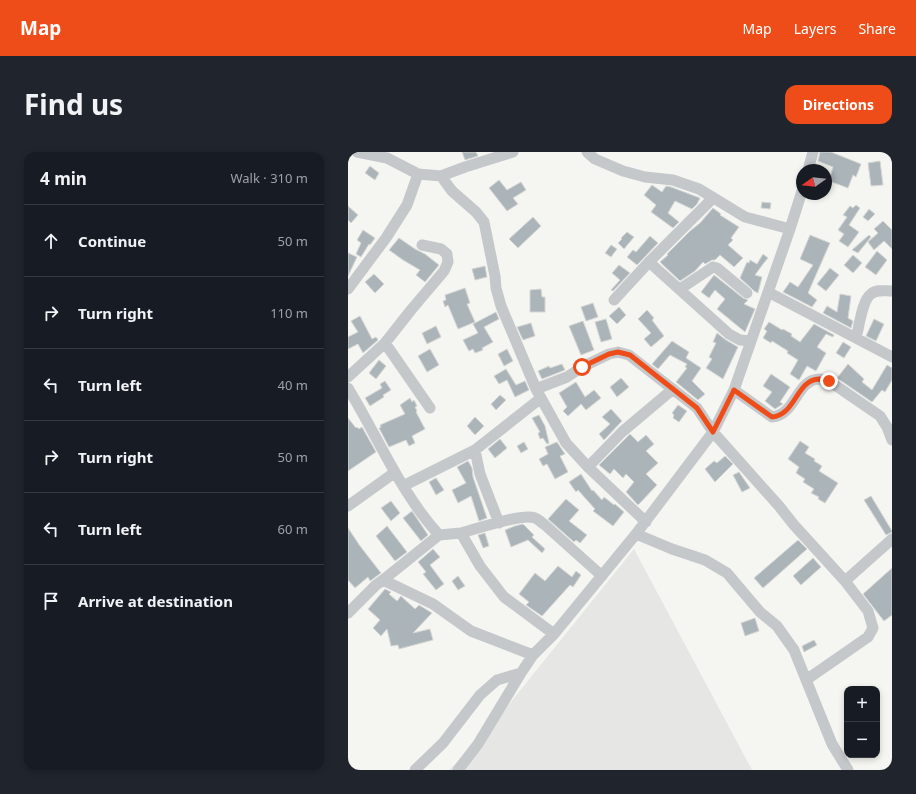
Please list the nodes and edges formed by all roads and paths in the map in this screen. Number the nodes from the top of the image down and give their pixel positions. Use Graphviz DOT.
graph roads {
  1 [pos="357,152"];
  2 [pos="513,152"];
  3 [pos="587,152"];
  4 [pos="813,152"];
  5 [pos="810,164"];
  6 [pos="418,174"];
  7 [pos="441,176"];
  8 [pos="713,198"];
  9 [pos="799,200"];
  10 [pos="790,229"];
  11 [pos="422,245"];
  12 [pos="649,262"];
  13 [pos="349,287"];
  14 [pos="680,289"];
  15 [pos="892,291"];
  16 [pos="747,292"];
  17 [pos="768,292"];
  18 [pos="614,300"];
  19 [pos="856,338"];
  20 [pos="752,342"];
  21 [pos="385,343"];
  22 [pos="892,357"];
  23 [pos="348,377"];
  24 [pos="673,389"];
  25 [pos="734,390"];
  26 [pos="538,394"];
  27 [pos="350,395"];
  28 [pos="430,408"];
  29 [pos="713,432"];
  30 [pos="892,440"];
  31 [pos="475,450"];
  32 [pos="588,467"];
  33 [pos="394,473"];
  34 [pos="403,486"];
  35 [pos="348,506"];
  36 [pos="646,522"];
  37 [pos="499,523"];
  38 [pos="462,533"];
  39 [pos="636,534"];
  40 [pos="438,535"];
  41 [pos="892,539"];
  42 [pos="602,576"];
  43 [pos="383,580"];
  44 [pos="845,582"];
  45 [pos="348,613"];
  46 [pos="554,634"];
  47 [pos="533,655"];
  48 [pos="521,673"];
  49 [pos="806,680"];
  50 [pos="415,770"];
  51 [pos="458,770"];
  52 [pos="848,770"];
  1 -- 6 [label="street"];
  2 -- 7 [label="street"];
  3 -- 8 [label="street"];
  4 -- 5 [label="street"];
  6 -- 7 [label="street"];
  6 -- 13 [label="street"];
  7 -- 26 [label="street"];
  8 -- 10 [label="street"];
  8 -- 12 [label="street"];
  9 -- 10 [label="street"];
  10 -- 17 [label="street"];
  11 -- 21 [label="street"];
  12 -- 14 [label="street"];
  12 -- 18 [label="street"];
  14 -- 16 [label="street"];
  14 -- 20 [label="street"];
  15 -- 19 [label="street"];
  17 -- 19 [label="street"];
  17 -- 20 [label="street"];
  19 -- 22 [label="street"];
  20 -- 25 [label="street"];
  21 -- 23 [label="street"];
  21 -- 28 [label="street"];
  24 -- 26 [label="street"];
  24 -- 29 [label="street"];
  24 -- 32 [label="street"];
  25 -- 29 [label="street"];
  25 -- 30 [label="street"];
  26 -- 31 [label="street"];
  26 -- 32 [label="street"];
  27 -- 33 [label="street"];
  29 -- 36 [label="street"];
  29 -- 44 [label="street"];
  31 -- 34 [label="street"];
  31 -- 37 [label="street"];
  32 -- 36 [label="street"];
  33 -- 34 [label="street"];
  33 -- 35 [label="street"];
  34 -- 40 [label="street"];
  36 -- 39 [label="street"];
  37 -- 38 [label="street"];
  37 -- 42 [label="street"];
  38 -- 40 [label="street"];
  38 -- 46 [label="street"];
  39 -- 42 [label="street"];
  39 -- 49 [label="street"];
  40 -- 43 [label="street"];
  41 -- 44 [label="street"];
  42 -- 46 [label="street"];
  43 -- 45 [label="street"];
  43 -- 47 [label="street"];
  44 -- 49 [label="street"];
  46 -- 47 [label="street"];
  47 -- 48 [label="street"];
  48 -- 50 [label="street"];
  48 -- 51 [label="street"];
  49 -- 52 [label="street"];
}
